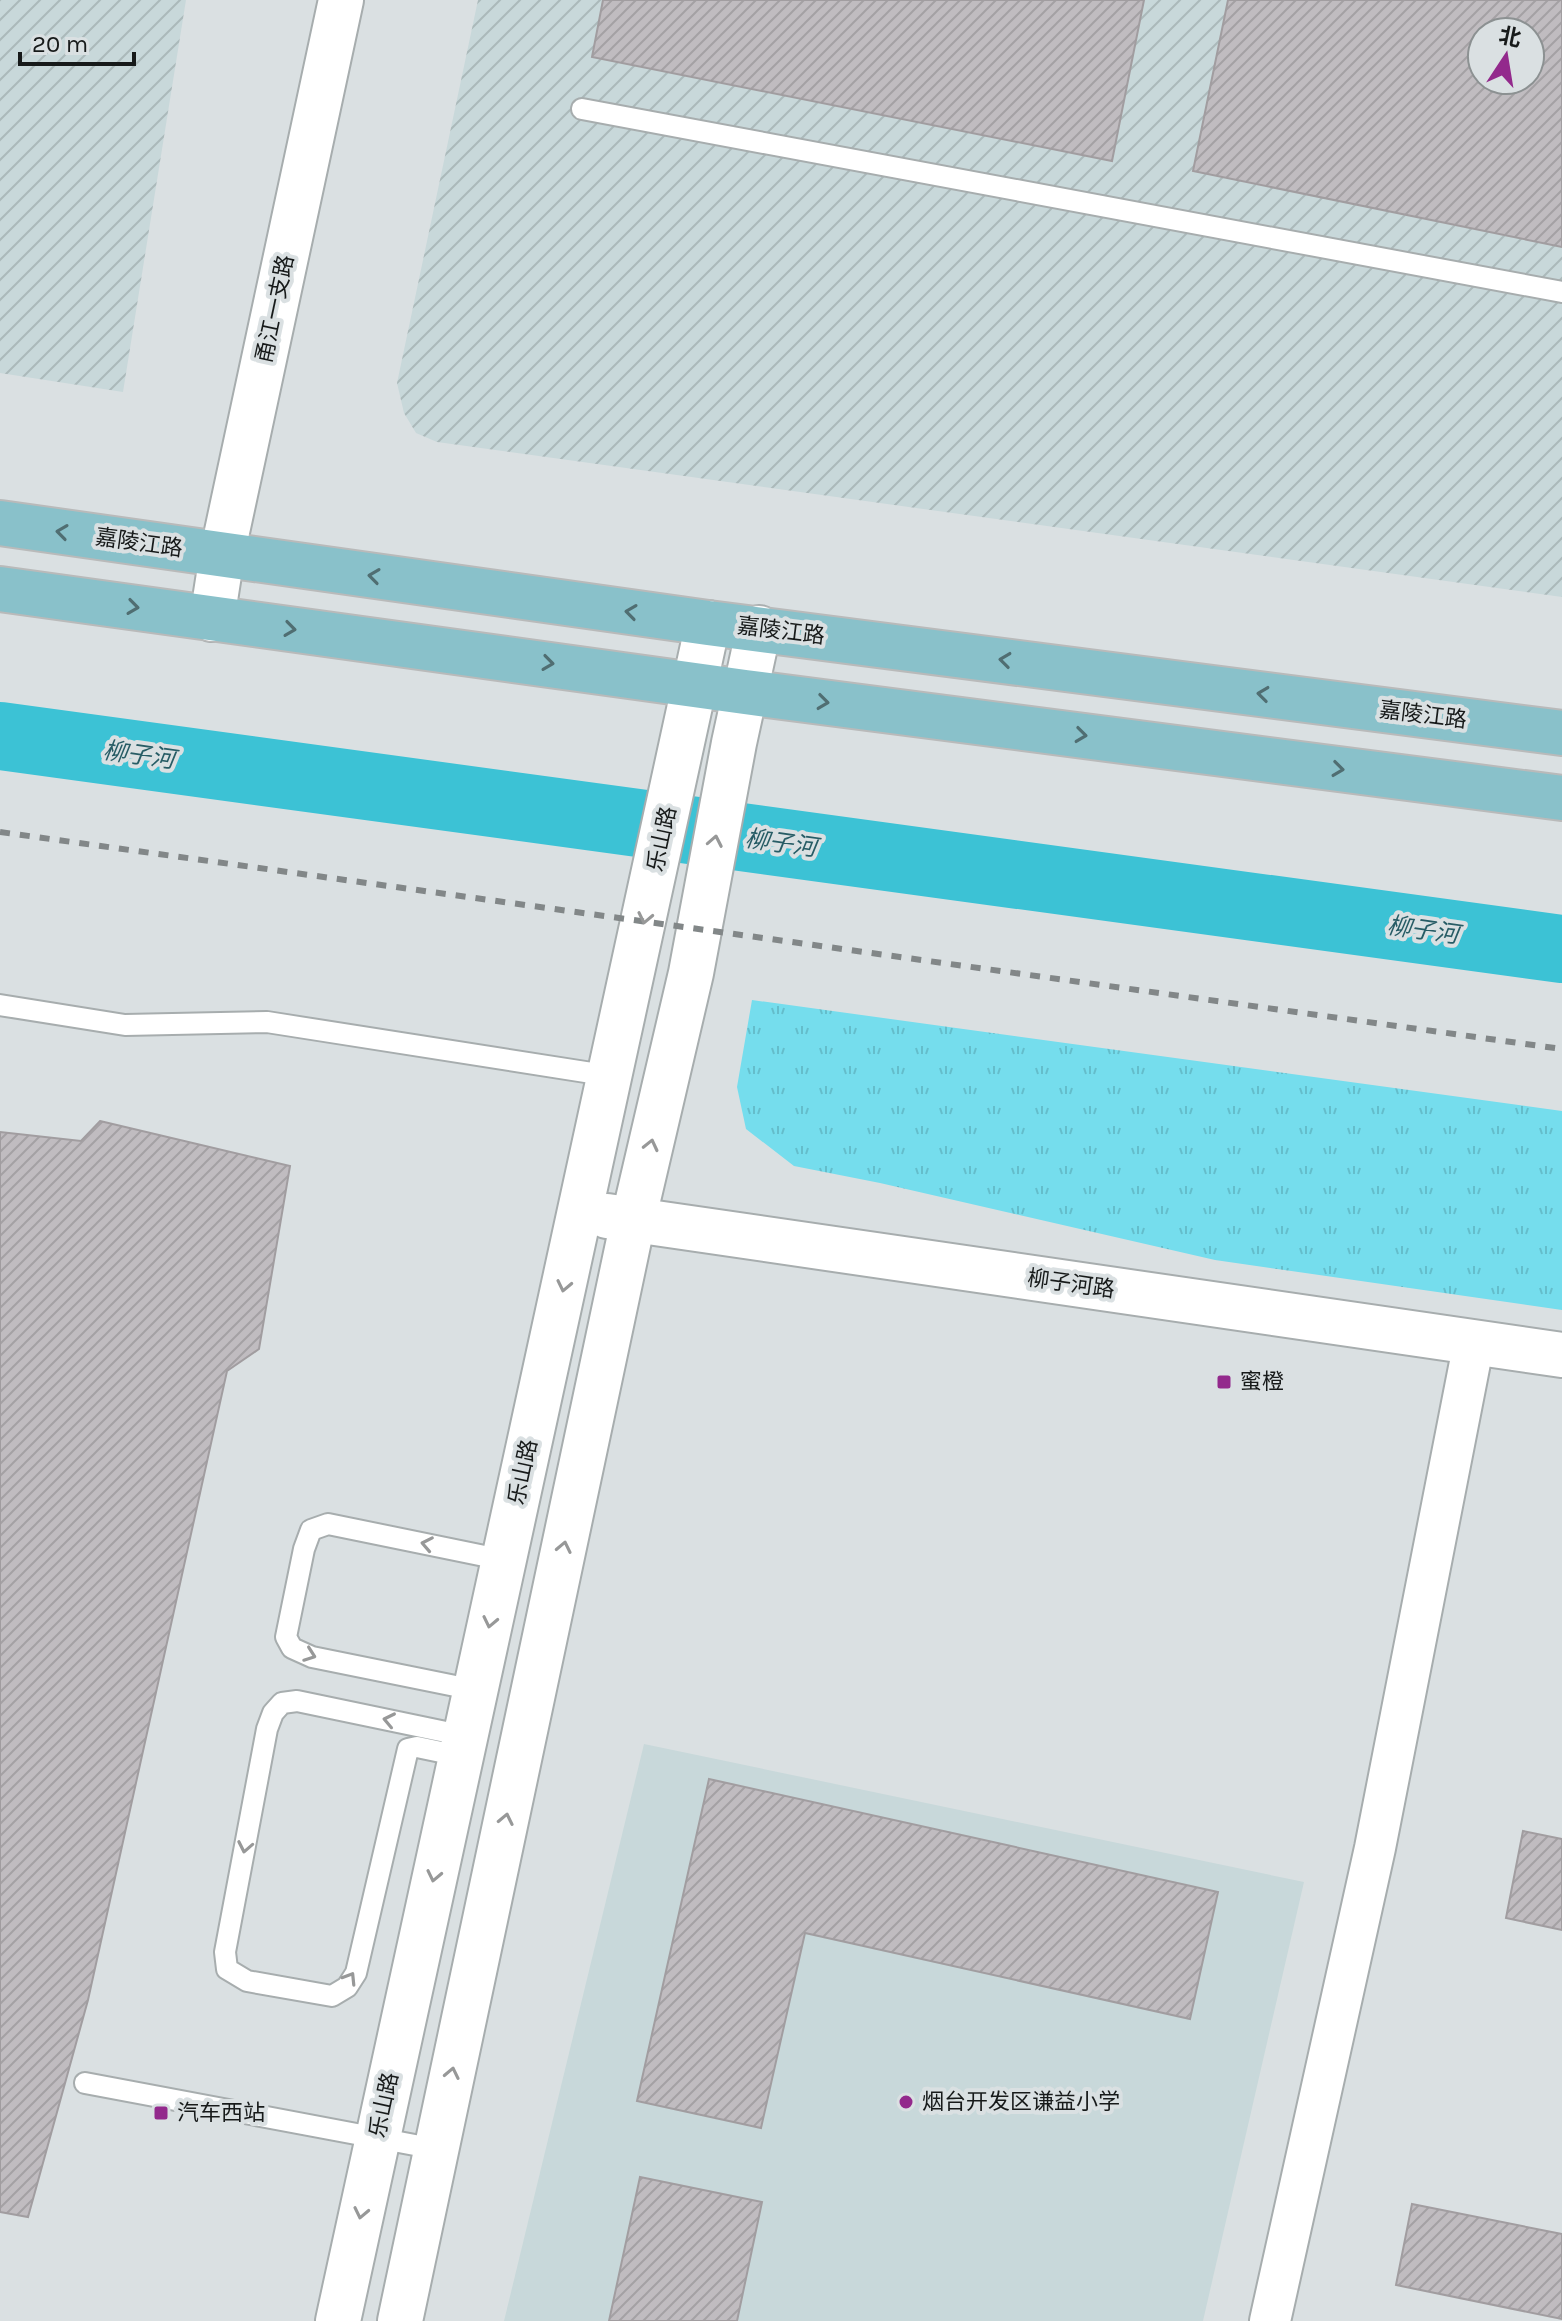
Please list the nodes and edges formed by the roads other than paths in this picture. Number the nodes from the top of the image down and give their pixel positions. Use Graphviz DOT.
graph roads {
  1 [pos="341,0"];
  2 [pos="582,109"];
  3 [pos="1562,292"];
  4 [pos="0,523"];
  5 [pos="222,555"];
  6 [pos="0,589"];
  7 [pos="212,619"];
  8 [pos="708,623"];
  9 [pos="759,628"];
  10 [pos="695,683"];
  11 [pos="745,692"];
  12 [pos="1562,733"];
  13 [pos="1562,798"];
  14 [pos="0,1005"];
  15 [pos="611,1076"];
  16 [pos="581,1210"];
  17 [pos="633,1221"];
  18 [pos="1474,1342"];
  19 [pos="1562,1355"];
  20 [pos="504,1560"];
  21 [pos="475,1690"];
  22 [pos="463,1746"];
  23 [pos="85,2083"];
  24 [pos="377,2137"];
  25 [pos="436,2149"];
  26 [pos="338,2321"];
  27 [pos="400,2321"];
  28 [pos="1270,2321"];
  1 -- 5 [label="street, 甬江一支路"];
  2 -- 3 [label="lane"];
  5 -- 4 [label="main road, 嘉陵江路, one-way"];
  5 -- 7 [label="street, 甬江一支路"];
  8 -- 5 [label="main road, 嘉陵江路, one-way"];
  6 -- 7 [label="main road, one-way"];
  7 -- 10 [label="main road, one-way"];
  8 -- 9 [label="main road, 嘉陵江路"];
  8 -- 10 [label="street, 乐山路"];
  9 -- 11 [label="street"];
  12 -- 9 [label="main road, 嘉陵江路, one-way"];
  10 -- 11 [label="main road"];
  10 -- 15 [label="street, 乐山路, one-way"];
  11 -- 13 [label="main road, one-way"];
  17 -- 11 [label="street, one-way"];
  14 -- 15 [label="lane"];
  15 -- 16 [label="street, 乐山路"];
  16 -- 17 [label="street, 柳子河路"];
  16 -- 20 [label="street, 乐山路, one-way"];
  17 -- 18 [label="street, 柳子河路"];
  25 -- 17 [label="street, one-way"];
  18 -- 19 [label="street, 柳子河路"];
  18 -- 28 [label="street"];
  20 -- 21 [label="street, 乐山路, one-way"];
  20 -- 21 [label="lane, one-way"];
  21 -- 22 [label="street, 乐山路"];
  22 -- 22 [label="lane, one-way"];
  22 -- 24 [label="street, 乐山路, one-way"];
  23 -- 24 [label="lane"];
  24 -- 25 [label="lane"];
  24 -- 26 [label="street, 乐山路, one-way"];
  25 -- 27 [label="street"];
}
